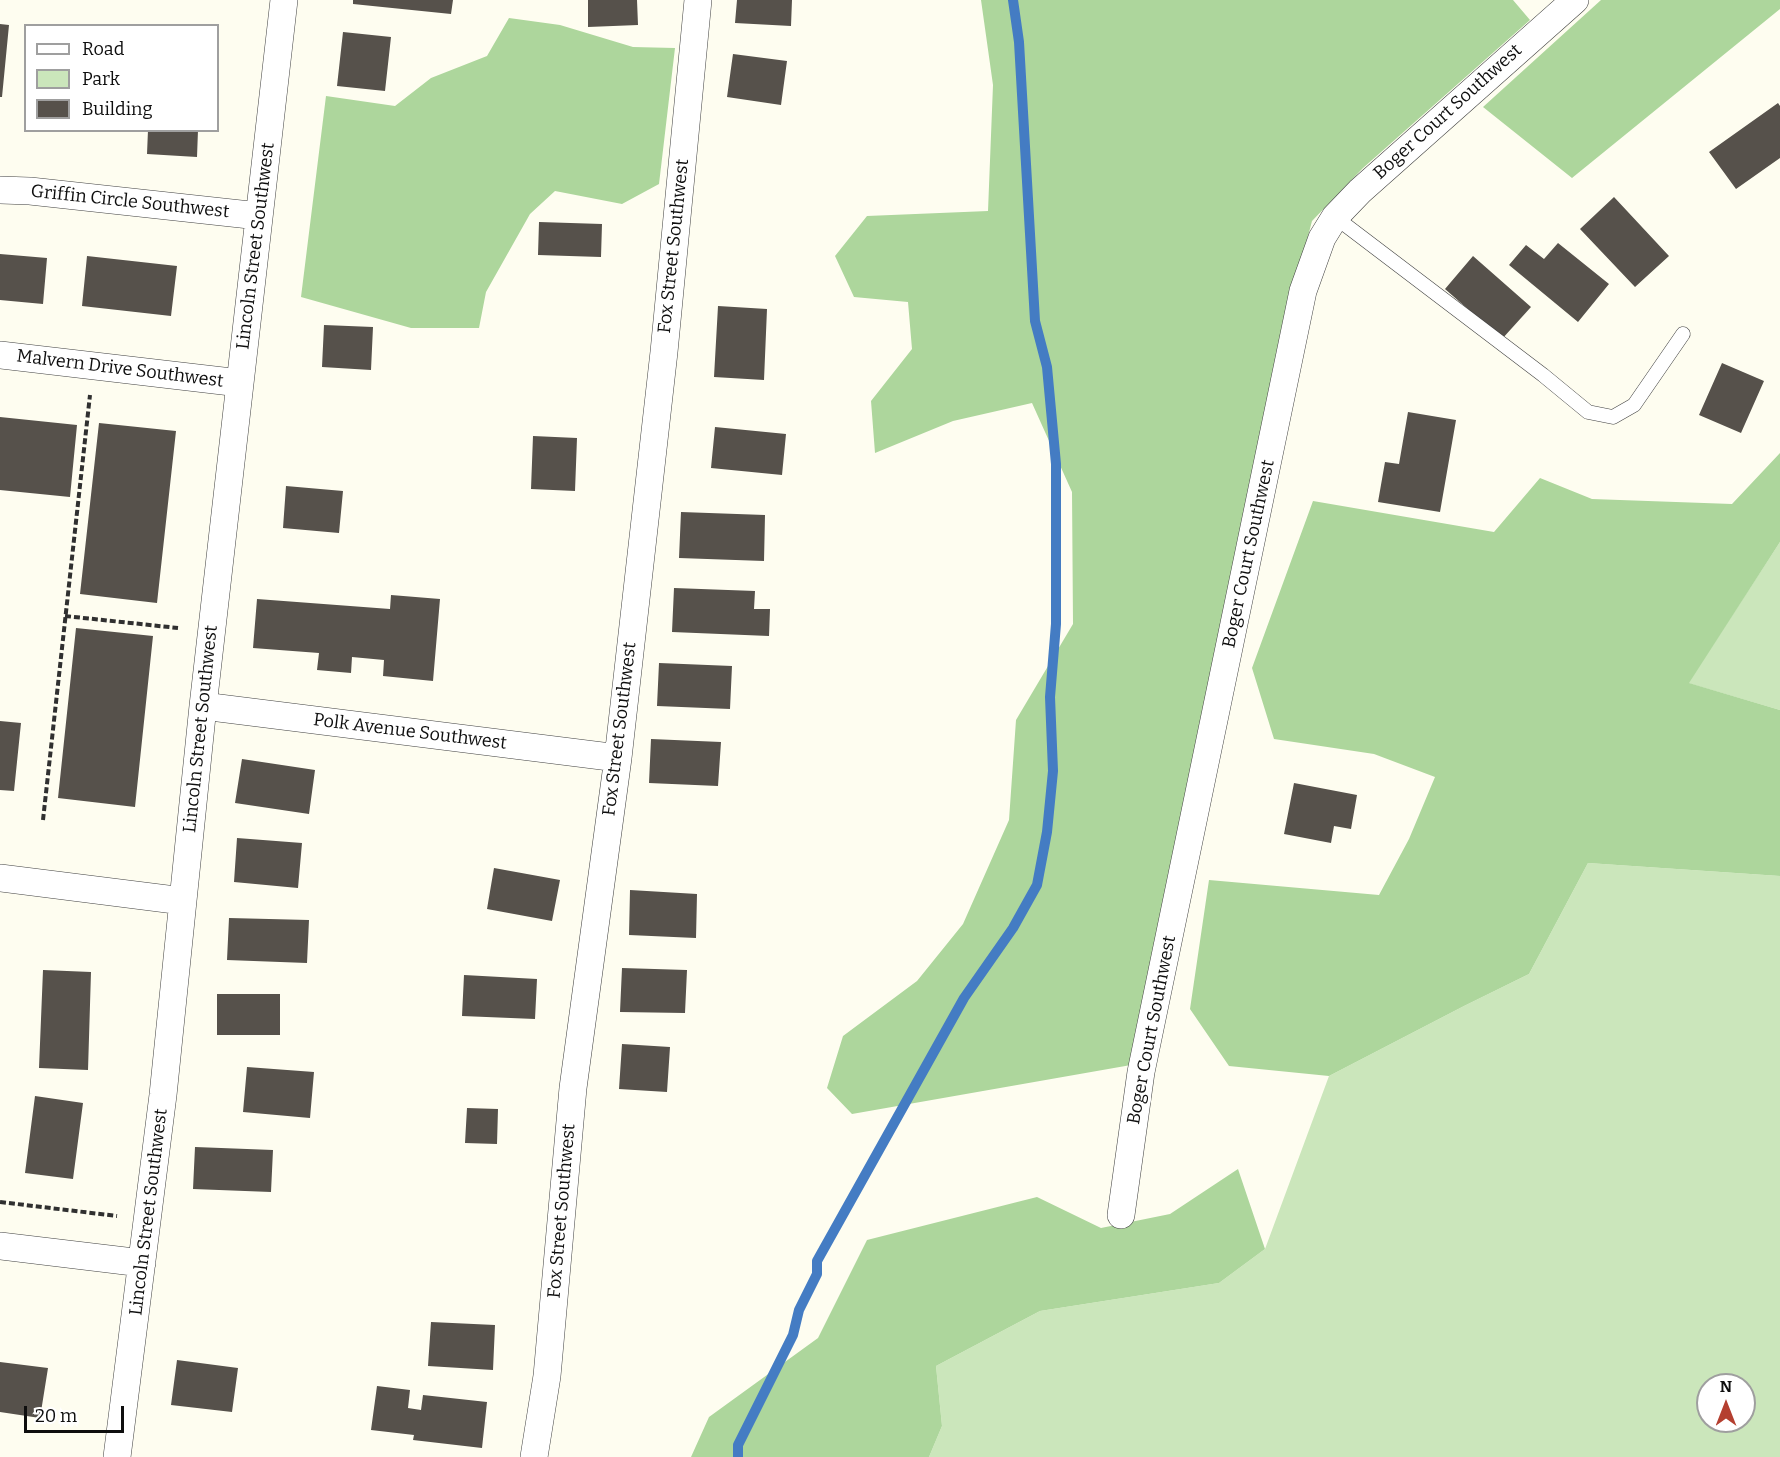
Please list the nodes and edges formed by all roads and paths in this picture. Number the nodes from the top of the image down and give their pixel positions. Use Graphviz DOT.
graph roads {
  1 [pos="284,0"];
  2 [pos="698,0"];
  3 [pos="1558,5"];
  4 [pos="0,190"];
  5 [pos="259,216"];
  6 [pos="1335,217"];
  7 [pos="1683,334"];
  8 [pos="0,355"];
  9 [pos="240,383"];
  10 [pos="90,394"];
  11 [pos="65,616"];
  12 [pos="178,628"];
  13 [pos="203,706"];
  14 [pos="618,758"];
  15 [pos="42,820"];
  16 [pos="0,878"];
  17 [pos="183,901"];
  18 [pos="0,1202"];
  19 [pos="1121,1215"];
  20 [pos="147,1220"];
  21 [pos="0,1246"];
  22 [pos="142,1263"];
  23 [pos="117,1457"];
  24 [pos="534,1457"];
  1 -- 5 [label="street, Lincoln Street Southwest"];
  2 -- 14 [label="street, Fox Street Southwest"];
  3 -- 6 [label="street, Boger Court Southwest"];
  4 -- 5 [label="street, Griffin Circle Southwest"];
  5 -- 9 [label="street, Lincoln Street Southwest"];
  6 -- 7 [label="lane"];
  6 -- 19 [label="street, Boger Court Southwest"];
  8 -- 9 [label="street, Malvern Drive Southwest"];
  9 -- 13 [label="street, Lincoln Street Southwest"];
  10 -- 11 [label="path"];
  11 -- 12 [label="path"];
  11 -- 15 [label="path"];
  13 -- 14 [label="street, Polk Avenue Southwest"];
  13 -- 17 [label="street, Lincoln Street Southwest"];
  14 -- 24 [label="street, Fox Street Southwest"];
  16 -- 17 [label="street"];
  17 -- 20 [label="street, Lincoln Street Southwest"];
  18 -- 20 [label="path"];
  20 -- 22 [label="street, Lincoln Street Southwest"];
  21 -- 22 [label="street"];
  22 -- 23 [label="street, Lincoln Street Southwest"];
}
